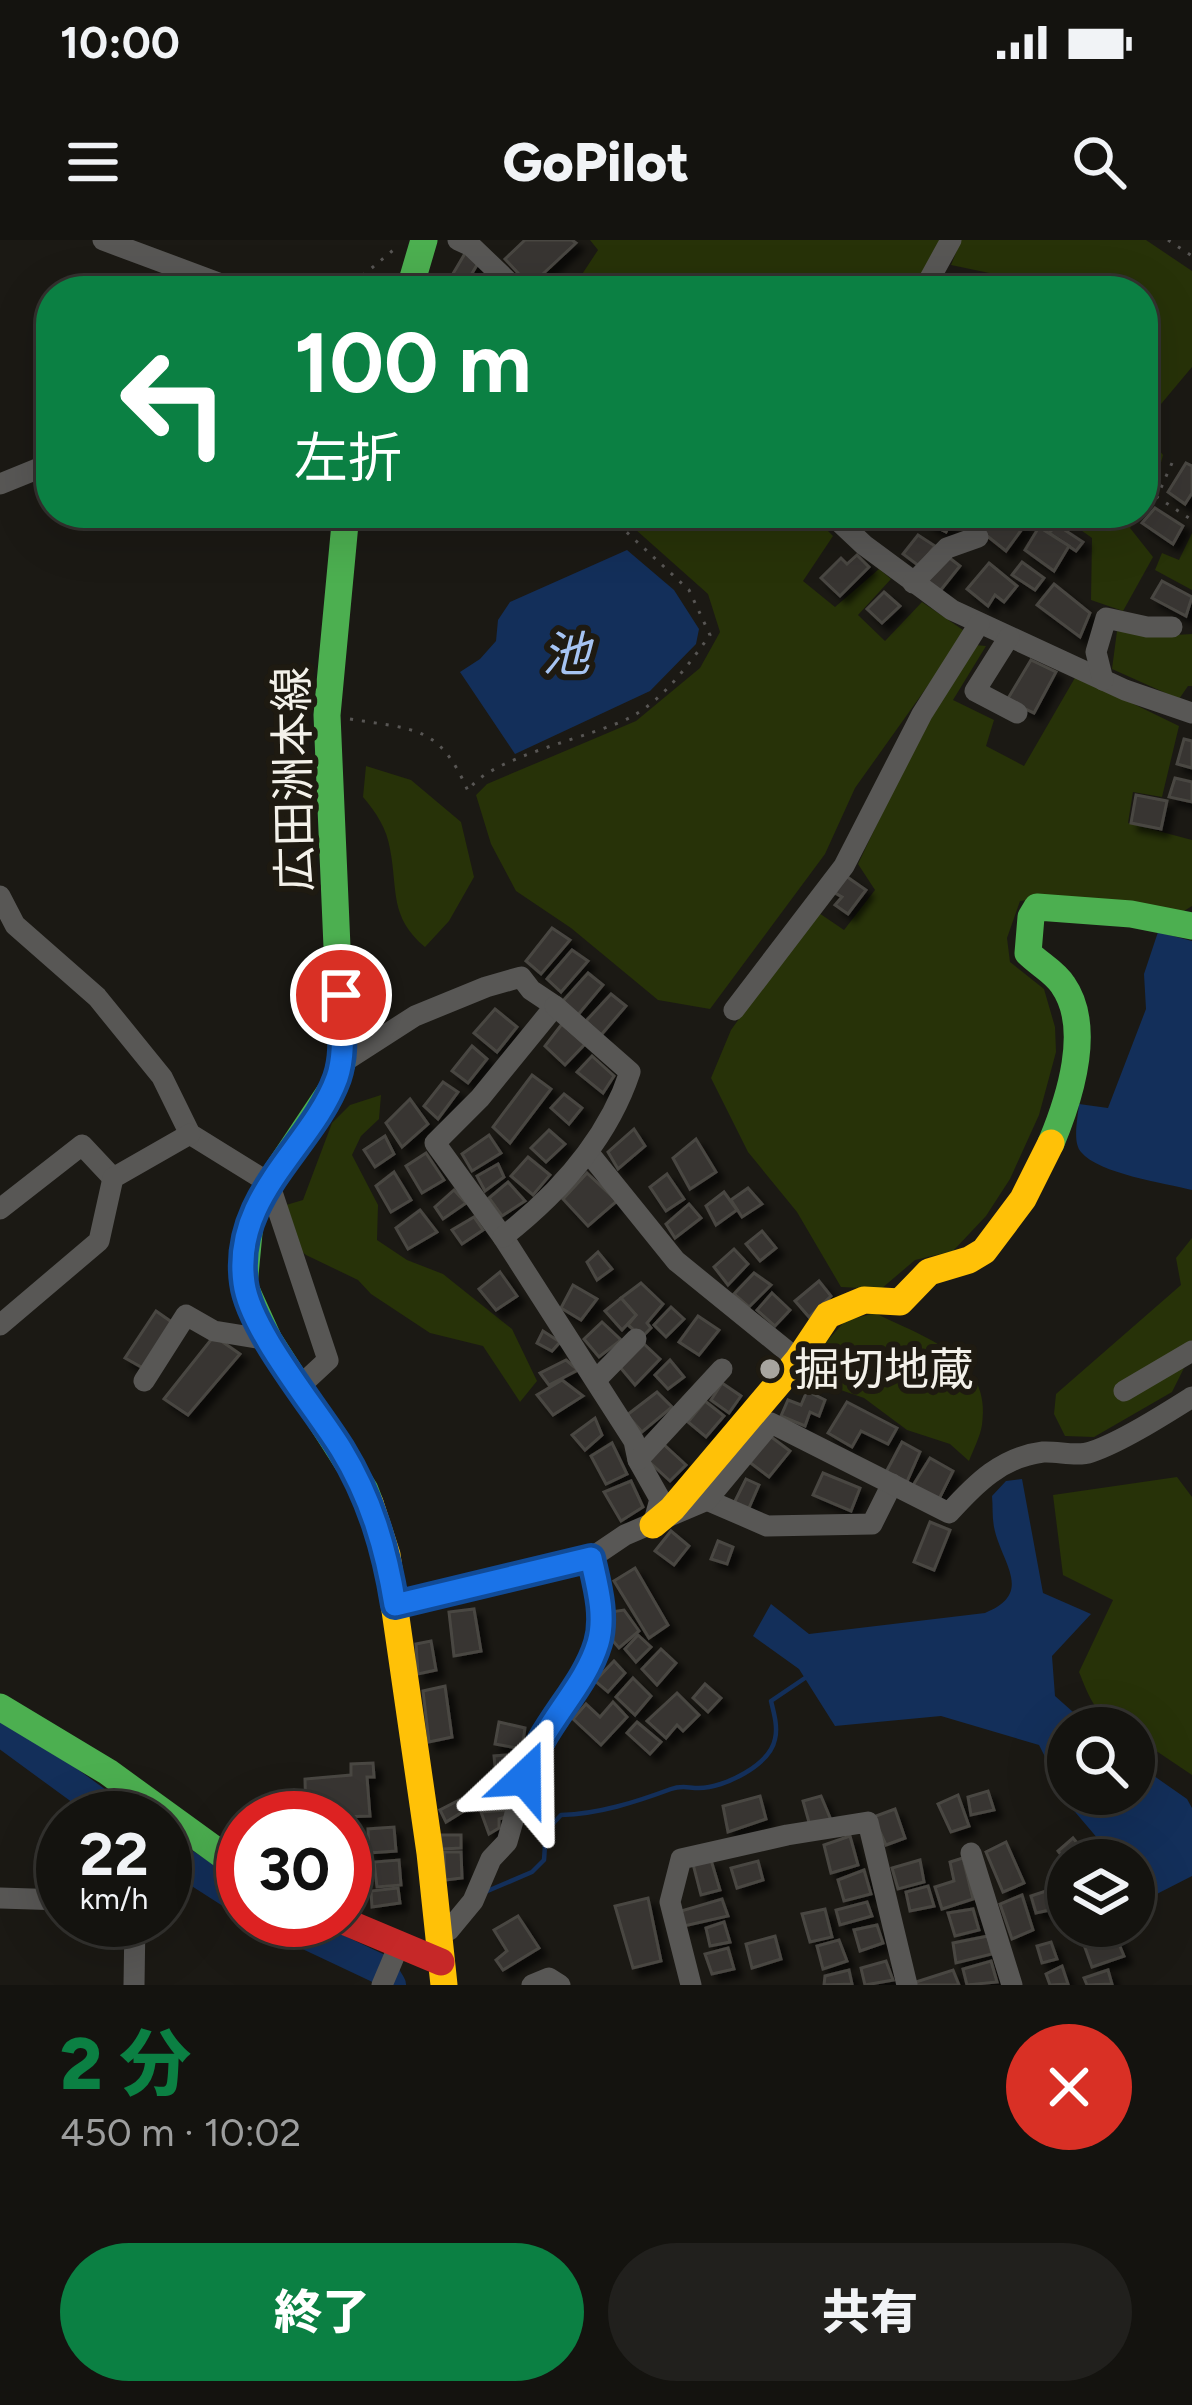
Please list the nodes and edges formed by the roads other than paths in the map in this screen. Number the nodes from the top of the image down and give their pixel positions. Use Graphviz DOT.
graph roads {
  1 [pos="103,240"];
  2 [pos="458,240"];
  3 [pos="951,240"];
  4 [pos="414,241"];
  5 [pos="200,276"];
  6 [pos="410,276"];
  7 [pos="502,276"];
  8 [pos="931,276"];
  9 [pos="36,468"];
  10 [pos="5,477"];
  11 [pos="345,528"];
  12 [pos="848,528"];
  13 [pos="978,537"];
  14 [pos="914,583"];
  15 [pos="979,624"];
  16 [pos="1172,627"];
  17 [pos="1010,638"];
  18 [pos="1103,680"];
  19 [pos="1192,712"];
  20 [pos="1017,713"];
  21 [pos="0,896"];
  22 [pos="1192,926"];
  23 [pos="555,1006"];
  24 [pos="734,1010"];
  25 [pos="342,1063"];
  26 [pos="190,1134"];
  27 [pos="588,1152"];
  28 [pos="113,1178"];
  29 [pos="269,1183"];
  30 [pos="0,1209"];
  31 [pos="503,1237"];
  32 [pos="0,1325"];
  33 [pos="636,1339"];
  34 [pos="269,1340"];
  35 [pos="1192,1351"];
  36 [pos="798,1360"];
  37 [pos="722,1369"];
  38 [pos="596,1380"];
  39 [pos="144,1381"];
  40 [pos="300,1387"];
  41 [pos="1124,1391"];
  42 [pos="1192,1397"];
  43 [pos="638,1460"];
  44 [pos="892,1484"];
  45 [pos="707,1500"];
  46 [pos="653,1525"];
  47 [pos="591,1558"];
  48 [pos="395,1605"];
  49 [pos="0,1707"];
  50 [pos="216,1850"];
  51 [pos="970,1853"];
  52 [pos="0,1898"];
  53 [pos="36,1899"];
  54 [pos="372,1936"];
  55 [pos="135,1947"];
  56 [pos="397,1948"];
  57 [pos="441,1961"];
  58 [pos="134,1985"];
  59 [pos="382,1985"];
  60 [pos="532,1985"];
  61 [pos="560,1985"];
  62 [pos="691,1985"];
  63 [pos="907,1985"];
  64 [pos="1012,1985"];
  1 -- 5 [label="street"];
  2 -- 7 [label="street"];
  3 -- 8 [label="street"];
  4 -- 6 [label="main road"];
  9 -- 10 [label="street"];
  11 -- 25 [label="main road, 広田洲本線"];
  12 -- 14 [label="street"];
  13 -- 14 [label="street"];
  14 -- 15 [label="street"];
  15 -- 17 [label="street"];
  15 -- 24 [label="street"];
  16 -- 18 [label="street"];
  17 -- 18 [label="street"];
  17 -- 20 [label="street"];
  18 -- 19 [label="street"];
  21 -- 26 [label="street"];
  22 -- 36 [label="main road"];
  23 -- 25 [label="street"];
  23 -- 27 [label="street"];
  23 -- 31 [label="street"];
  25 -- 29 [label="main road"];
  26 -- 28 [label="street"];
  26 -- 29 [label="street"];
  27 -- 31 [label="street"];
  27 -- 36 [label="street"];
  28 -- 30 [label="street"];
  28 -- 32 [label="street"];
  29 -- 34 [label="main road"];
  29 -- 40 [label="street"];
  31 -- 38 [label="street"];
  33 -- 38 [label="street"];
  34 -- 39 [label="street"];
  34 -- 40 [label="main road"];
  35 -- 41 [label="street"];
  36 -- 46 [label="main road"];
  37 -- 43 [label="street"];
  38 -- 43 [label="street"];
  40 -- 48 [label="main road"];
  42 -- 44 [label="street"];
  43 -- 46 [label="street"];
  44 -- 45 [label="street"];
  44 -- 45 [label="street"];
  45 -- 46 [label="street"];
  46 -- 47 [label="street"];
  47 -- 48 [label="street"];
  47 -- 57 [label="street"];
  48 -- 57 [label="main road"];
  49 -- 50 [label="main road"];
  51 -- 64 [label="street"];
  52 -- 53 [label="street"];
  54 -- 56 [label="main road"];
  55 -- 58 [label="street"];
  56 -- 57 [label="main road"];
  56 -- 59 [label="street"];
  60 -- 61 [label="street"];
  62 -- 63 [label="street"];
}
